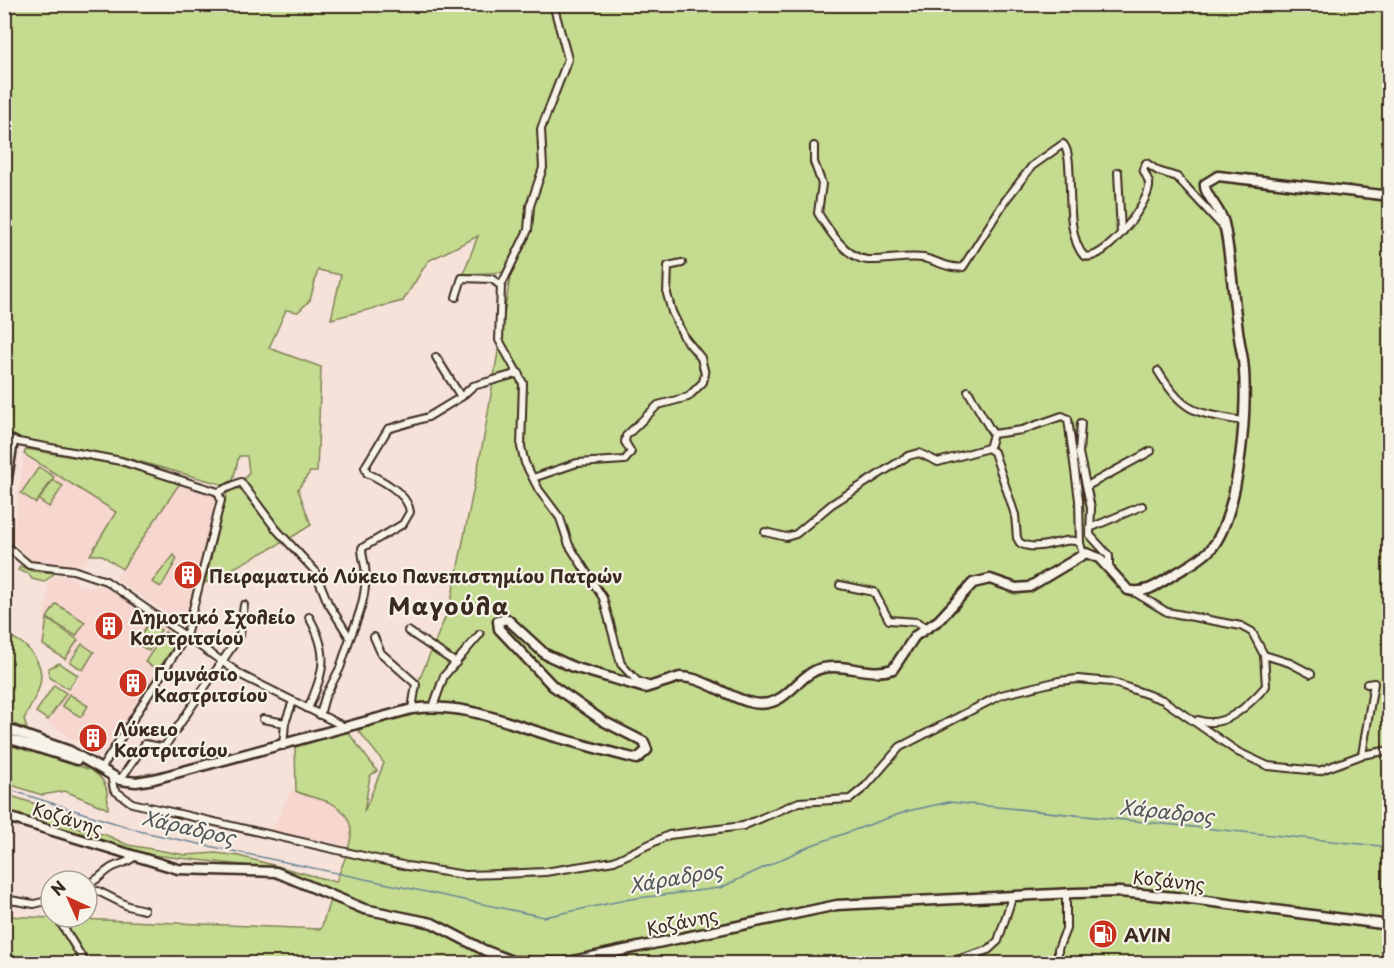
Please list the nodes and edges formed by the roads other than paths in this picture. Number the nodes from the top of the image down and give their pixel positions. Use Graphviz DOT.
graph roads {
  1 [pos="553,4"];
  2 [pos="814,146"];
  3 [pos="1118,172"];
  4 [pos="1389,196"];
  5 [pos="1225,229"];
  6 [pos="1121,234"];
  7 [pos="682,263"];
  8 [pos="501,286"];
  9 [pos="456,297"];
  10 [pos="436,357"];
  11 [pos="1158,371"];
  12 [pos="519,373"];
  13 [pos="968,391"];
  14 [pos="460,397"];
  15 [pos="1242,421"];
  16 [pos="1081,423"];
  17 [pos="993,434"];
  18 [pos="9,440"];
  19 [pos="989,448"];
  20 [pos="1151,451"];
  21 [pos="533,478"];
  22 [pos="1087,486"];
  23 [pos="219,492"];
  24 [pos="4,497"];
  25 [pos="1143,506"];
  26 [pos="1090,528"];
  27 [pos="765,532"];
  28 [pos="1080,543"];
  29 [pos="4,544"];
  30 [pos="1083,554"];
  31 [pos="1109,569"];
  32 [pos="840,585"];
  33 [pos="1134,592"];
  34 [pos="244,605"];
  35 [pos="309,617"];
  36 [pos="927,628"];
  37 [pos="408,631"];
  38 [pos="480,634"];
  39 [pos="186,636"];
  40 [pos="374,637"];
  41 [pos="350,638"];
  42 [pos="1264,655"];
  43 [pos="221,660"];
  44 [pos="456,663"];
  45 [pos="1311,674"];
  46 [pos="1366,684"];
  47 [pos="651,686"];
  48 [pos="293,701"];
  49 [pos="433,707"];
  50 [pos="308,709"];
  51 [pos="412,709"];
  52 [pos="320,715"];
  53 [pos="1190,717"];
  54 [pos="263,719"];
  55 [pos="285,723"];
  56 [pos="4,728"];
  57 [pos="346,728"];
  58 [pos="4,738"];
  59 [pos="283,746"];
  60 [pos="1389,750"];
  61 [pos="1362,755"];
  62 [pos="92,764"];
  63 [pos="101,769"];
  64 [pos="111,775"];
  65 [pos="120,780"];
  66 [pos="4,816"];
  67 [pos="135,856"];
  68 [pos="99,879"];
  69 [pos="99,892"];
  70 [pos="1066,894"];
  71 [pos="1012,898"];
  72 [pos="4,899"];
  73 [pos="39,903"];
  74 [pos="144,909"];
  75 [pos="1389,925"];
  76 [pos="65,929"];
  77 [pos="86,963"];
  78 [pos="563,963"];
  79 [pos="944,963"];
  80 [pos="1058,963"];
  1 -- 8 [label="street"];
  2 -- 6 [label="street"];
  3 -- 6 [label="street"];
  4 -- 5 [label="main road"];
  5 -- 6 [label="street"];
  5 -- 15 [label="main road"];
  7 -- 21 [label="street"];
  8 -- 9 [label="street"];
  8 -- 12 [label="street"];
  10 -- 14 [label="street"];
  11 -- 15 [label="street"];
  12 -- 14 [label="street"];
  12 -- 21 [label="street"];
  13 -- 17 [label="street"];
  14 -- 41 [label="street"];
  15 -- 33 [label="main road"];
  16 -- 22 [label="street"];
  17 -- 19 [label="street"];
  17 -- 28 [label="street"];
  18 -- 23 [label="street"];
  18 -- 24 [label="main road"];
  19 -- 27 [label="street"];
  19 -- 28 [label="street"];
  20 -- 22 [label="street"];
  21 -- 47 [label="street"];
  22 -- 26 [label="street"];
  23 -- 39 [label="street"];
  23 -- 41 [label="street"];
  25 -- 26 [label="street"];
  26 -- 31 [label="street"];
  28 -- 30 [label="street"];
  29 -- 39 [label="street"];
  30 -- 31 [label="main road"];
  30 -- 36 [label="main road"];
  31 -- 33 [label="main road"];
  32 -- 36 [label="street"];
  33 -- 42 [label="street"];
  34 -- 43 [label="street"];
  35 -- 50 [label="street"];
  36 -- 47 [label="main road"];
  37 -- 44 [label="street"];
  38 -- 44 [label="street"];
  39 -- 43 [label="street"];
  39 -- 63 [label="street"];
  40 -- 51 [label="street"];
  41 -- 52 [label="street"];
  42 -- 45 [label="street"];
  42 -- 53 [label="street"];
  43 -- 48 [label="street"];
  43 -- 65 [label="street"];
  44 -- 49 [label="street"];
  46 -- 61 [label="street"];
  47 -- 49 [label="main road"];
  48 -- 50 [label="street"];
  48 -- 55 [label="street"];
  49 -- 51 [label="main road"];
  50 -- 52 [label="street"];
  51 -- 57 [label="main road"];
  52 -- 57 [label="street"];
  53 -- 61 [label="street"];
  53 -- 64 [label="street"];
  54 -- 55 [label="street"];
  55 -- 59 [label="street"];
  56 -- 62 [label="main road"];
  57 -- 59 [label="main road"];
  58 -- 62 [label="main road"];
  59 -- 65 [label="main road"];
  60 -- 61 [label="street"];
  62 -- 63 [label="main road"];
  63 -- 64 [label="main road"];
  64 -- 65 [label="main road"];
  66 -- 67 [label="main road, Κοζάνης"];
  67 -- 68 [label="street"];
  67 -- 78 [label="main road, Κοζάνης"];
  69 -- 74 [label="street"];
  70 -- 71 [label="main road, Κοζάνης"];
  70 -- 75 [label="main road, Κοζάνης"];
  70 -- 80 [label="street"];
  71 -- 78 [label="main road, Κοζάνης"];
  71 -- 79 [label="street"];
  72 -- 73 [label="street"];
  76 -- 77 [label="street"];
}
